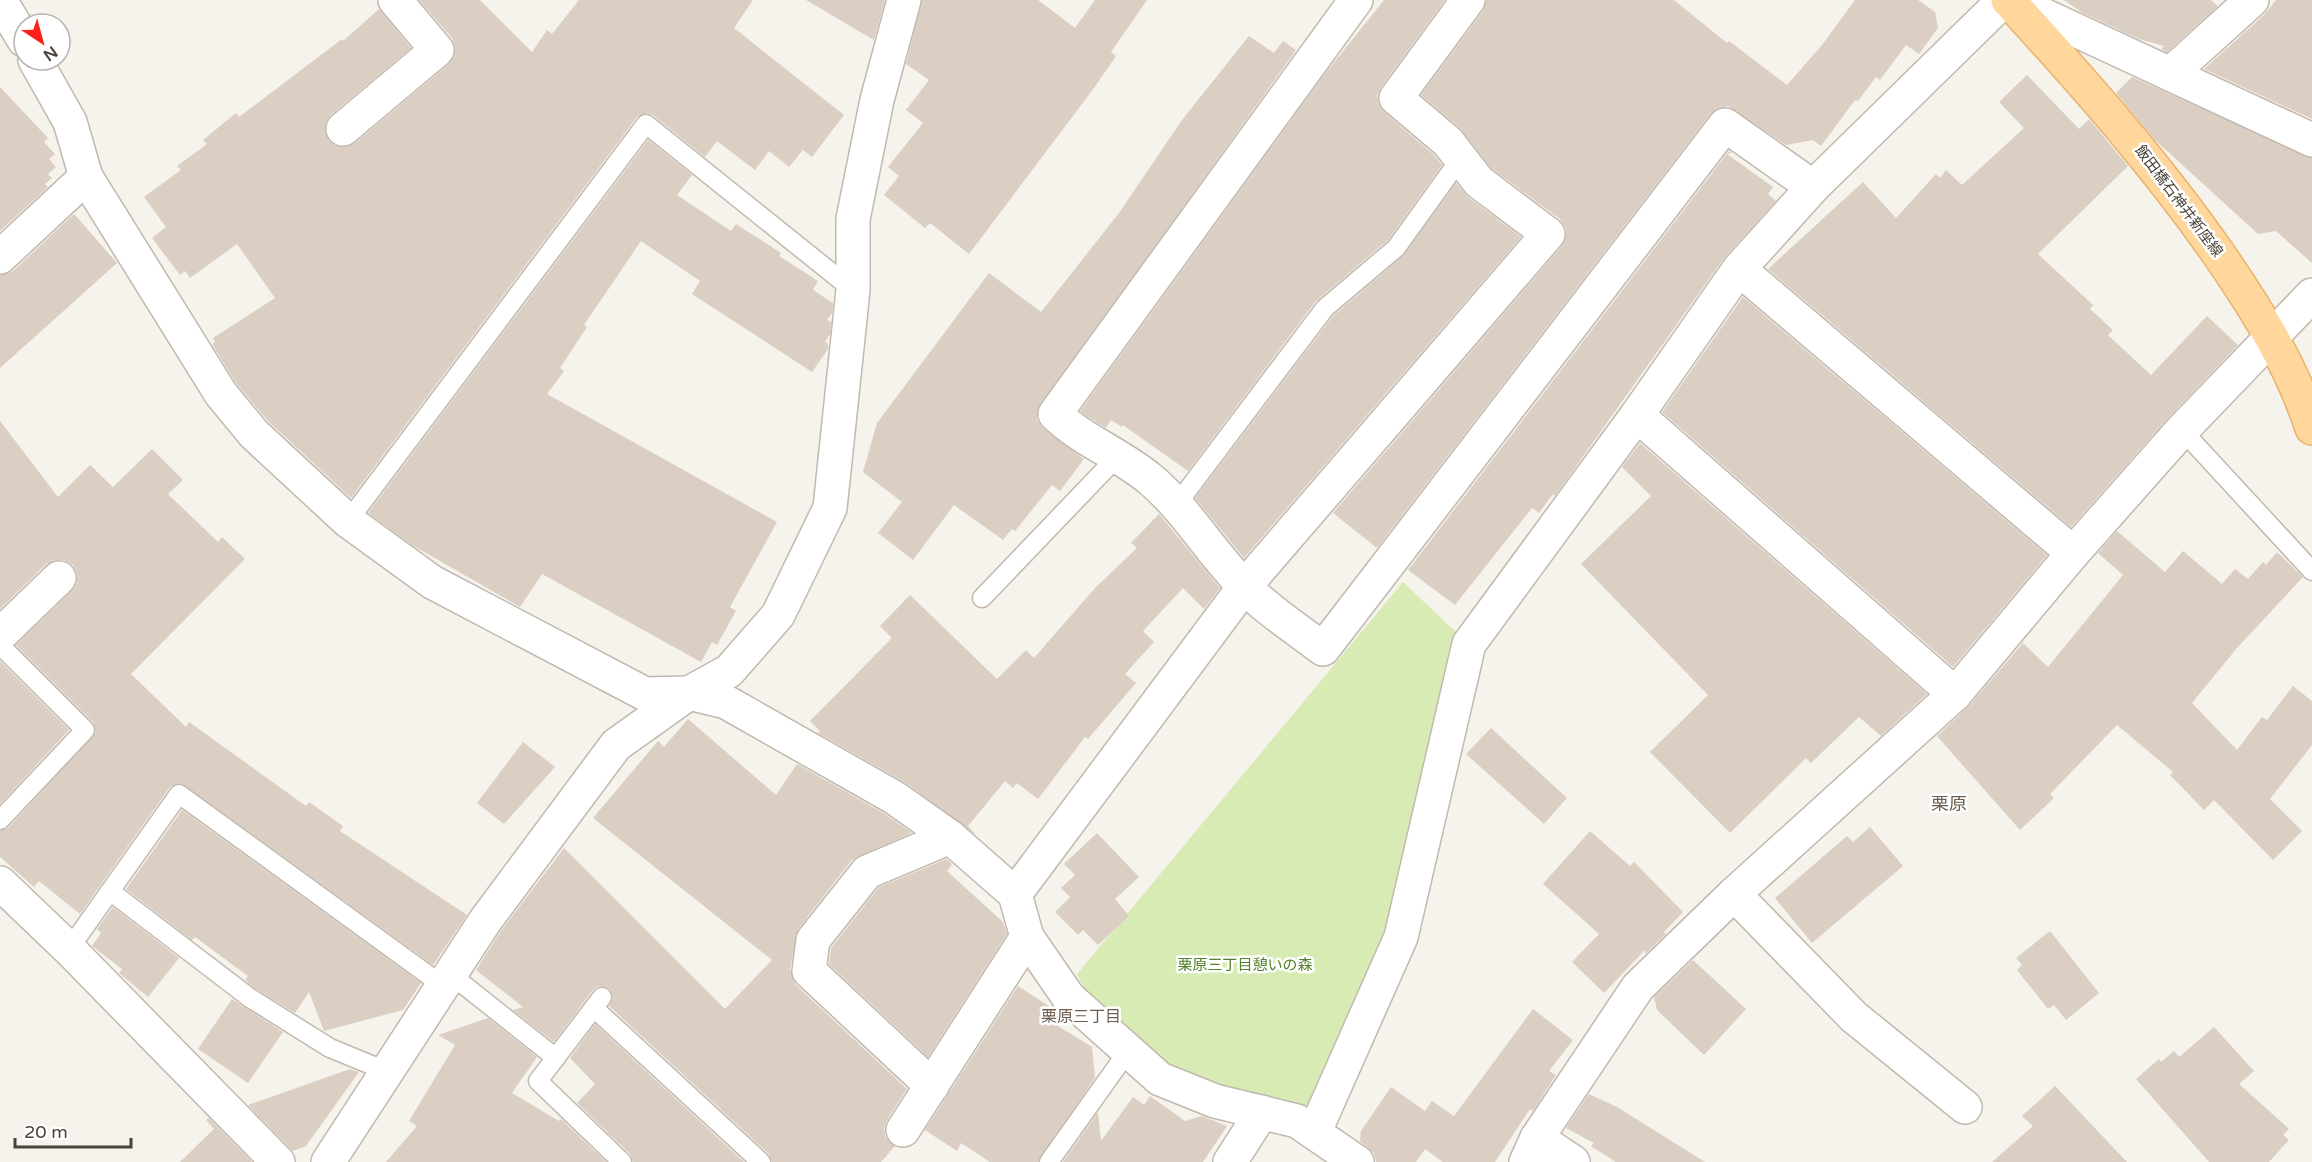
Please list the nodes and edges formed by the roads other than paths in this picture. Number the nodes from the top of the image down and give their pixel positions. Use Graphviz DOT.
graph roads {
  1 [pos="394,0"];
  2 [pos="904,0"];
  3 [pos="1356,0"];
  4 [pos="1468,0"];
  5 [pos="2004,0"];
  6 [pos="2010,0"];
  7 [pos="2252,0"];
  8 [pos="42,72"];
  9 [pos="2170,74"];
  10 [pos="343,129"];
  11 [pos="2312,140"];
  12 [pos="1460,159"];
  13 [pos="86,177"];
  14 [pos="1813,187"];
  15 [pos="0,257"];
  16 [pos="1739,268"];
  17 [pos="853,290"];
  18 [pos="2312,295"];
  19 [pos="2273,335"];
  20 [pos="1637,415"];
  21 [pos="2312,428"];
  22 [pos="2182,430"];
  23 [pos="1118,456"];
  24 [pos="1177,504"];
  25 [pos="348,521"];
  26 [pos="2073,553"];
  27 [pos="2312,571"];
  28 [pos="58,578"];
  29 [pos="1244,587"];
  30 [pos="982,598"];
  31 [pos="0,635"];
  32 [pos="0,645"];
  33 [pos="689,693"];
  34 [pos="1955,694"];
  35 [pos="0,820"];
  36 [pos="950,837"];
  37 [pos="0,883"];
  38 [pos="110,891"];
  39 [pos="1015,894"];
  40 [pos="1734,894"];
  41 [pos="1027,937"];
  42 [pos="69,949"];
  43 [pos="446,979"];
  44 [pos="1128,1051"];
  45 [pos="556,1058"];
  46 [pos="386,1071"];
  47 [pos="932,1086"];
  48 [pos="1965,1107"];
  49 [pos="1262,1112"];
  50 [pos="903,1130"];
  51 [pos="1315,1131"];
  52 [pos="1532,1150"];
  53 [pos="278,1162"];
  54 [pos="328,1162"];
  55 [pos="622,1162"];
  56 [pos="761,1162"];
  57 [pos="1049,1162"];
  58 [pos="1230,1162"];
  59 [pos="1357,1162"];
  60 [pos="1573,1162"];
  1 -- 10 [label="street"];
  2 -- 17 [label="street"];
  3 -- 23 [label="street"];
  4 -- 12 [label="street"];
  5 -- 14 [label="street"];
  6 -- 9 [label="street"];
  6 -- 19 [label="main road, 飯田橋石神井新座線"];
  7 -- 9 [label="street"];
  8 -- 13 [label="street"];
  9 -- 11 [label="street"];
  12 -- 24 [label="lane"];
  12 -- 29 [label="street"];
  13 -- 15 [label="street"];
  13 -- 25 [label="street"];
  14 -- 16 [label="street"];
  14 -- 29 [label="street"];
  16 -- 20 [label="street"];
  16 -- 26 [label="street"];
  17 -- 25 [label="lane"];
  17 -- 33 [label="street"];
  18 -- 19 [label="street"];
  19 -- 21 [label="main road, 飯田橋石神井新座線"];
  19 -- 22 [label="street"];
  20 -- 34 [label="street"];
  20 -- 51 [label="street"];
  22 -- 26 [label="street"];
  22 -- 27 [label="lane"];
  23 -- 24 [label="street"];
  23 -- 30 [label="lane"];
  24 -- 29 [label="street"];
  25 -- 33 [label="street"];
  26 -- 34 [label="street"];
  28 -- 31 [label="street"];
  29 -- 39 [label="street"];
  32 -- 35 [label="lane"];
  33 -- 36 [label="street"];
  33 -- 43 [label="street"];
  34 -- 40 [label="street"];
  36 -- 39 [label="street"];
  36 -- 47 [label="street"];
  37 -- 42 [label="street"];
  38 -- 42 [label="lane"];
  38 -- 43 [label="lane"];
  38 -- 46 [label="lane"];
  39 -- 41 [label="street"];
  40 -- 48 [label="street"];
  40 -- 52 [label="street"];
  41 -- 44 [label="street"];
  41 -- 47 [label="street"];
  42 -- 53 [label="street"];
  43 -- 45 [label="lane"];
  43 -- 46 [label="street"];
  44 -- 49 [label="street"];
  44 -- 57 [label="lane"];
  45 -- 55 [label="lane"];
  45 -- 56 [label="lane"];
  46 -- 54 [label="street"];
  47 -- 50 [label="street"];
  49 -- 51 [label="street"];
  49 -- 58 [label="street"];
  51 -- 59 [label="street"];
  52 -- 60 [label="street"];
}
